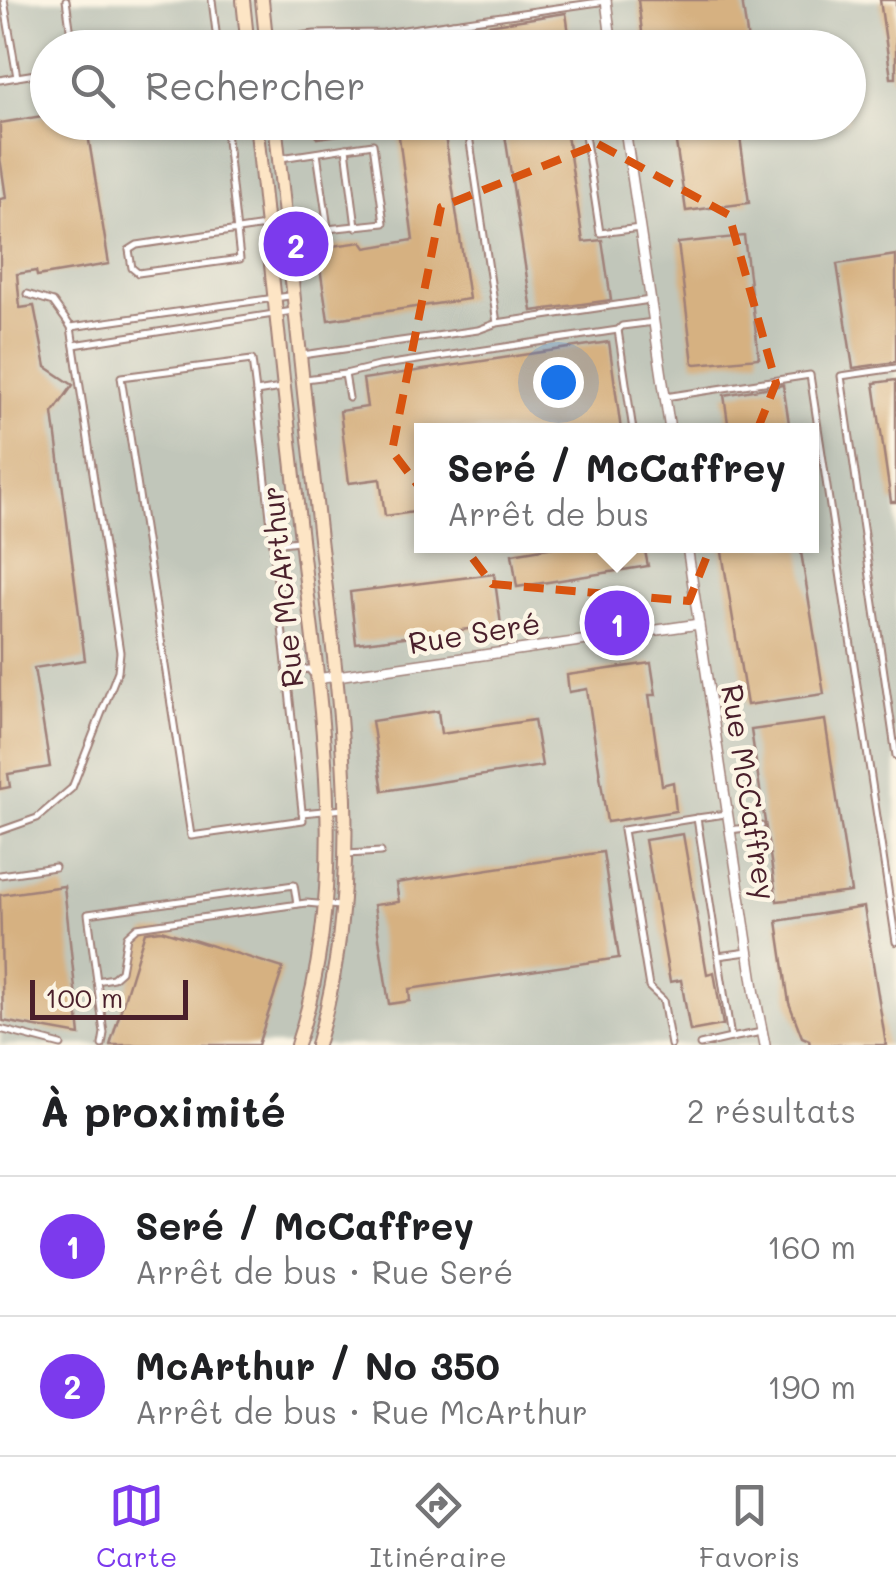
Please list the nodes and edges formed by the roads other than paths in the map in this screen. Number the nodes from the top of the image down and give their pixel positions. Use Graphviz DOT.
graph roads {
  1 [pos="4,0"];
  2 [pos="66,0"];
  3 [pos="212,0"];
  4 [pos="243,0"];
  5 [pos="262,0"];
  6 [pos="606,0"];
  7 [pos="453,23"];
  8 [pos="70,30"];
  9 [pos="216,30"];
  10 [pos="246,30"];
  11 [pos="265,30"];
  12 [pos="399,30"];
  13 [pos="454,30"];
  14 [pos="610,30"];
  15 [pos="30,75"];
  16 [pos="17,77"];
  17 [pos="0,80"];
  18 [pos="227,140"];
  19 [pos="258,140"];
  20 [pos="276,140"];
  21 [pos="471,140"];
  22 [pos="586,140"];
  23 [pos="627,140"];
  24 [pos="346,148"];
  25 [pos="317,153"];
  26 [pos="278,158"];
  27 [pos="266,226"];
  28 [pos="356,227"];
  29 [pos="328,228"];
  30 [pos="640,228"];
  31 [pos="237,230"];
  32 [pos="286,234"];
  33 [pos="27,294"];
  34 [pos="292,296"];
  35 [pos="274,298"];
  36 [pos="650,300"];
  37 [pos="294,311"];
  38 [pos="275,314"];
  39 [pos="654,322"];
  40 [pos="497,323"];
  41 [pos="70,327"];
  42 [pos="618,330"];
  43 [pos="74,346"];
  44 [pos="299,355"];
  45 [pos="896,368"];
  46 [pos="345,374"];
  47 [pos="302,380"];
  48 [pos="284,388"];
  49 [pos="256,392"];
  50 [pos="665,397"];
  51 [pos="349,398"];
  52 [pos="632,423"];
  53 [pos="669,423"];
  54 [pos="817,423"];
  55 [pos="819,434"];
  56 [pos="301,541"];
  57 [pos="273,544"];
  58 [pos="688,553"];
  59 [pos="699,624"];
  60 [pos="287,672"];
  61 [pos="336,677"];
  62 [pos="316,679"];
  63 [pos="896,756"];
  64 [pos="347,809"];
  65 [pos="328,810"];
  66 [pos="302,813"];
  67 [pos="728,814"];
  68 [pos="697,818"];
  69 [pos="760,826"];
  70 [pos="730,830"];
  71 [pos="0,831"];
  72 [pos="382,852"];
  73 [pos="347,854"];
  74 [pos="54,867"];
  75 [pos="0,875"];
  76 [pos="297,904"];
  77 [pos="326,904"];
  78 [pos="343,906"];
  79 [pos="896,942"];
  80 [pos="748,952"];
  81 [pos="718,956"];
  82 [pos="97,980"];
  83 [pos="306,1018"];
  84 [pos="324,1023"];
  85 [pos="0,1028"];
  86 [pos="762,1032"];
  87 [pos="732,1038"];
  88 [pos="61,1045"];
  89 [pos="102,1045"];
  90 [pos="297,1045"];
  91 [pos="317,1045"];
  92 [pos="671,1045"];
  93 [pos="700,1045"];
  94 [pos="765,1045"];
  1 -- 16 [label="lane"];
  2 -- 8 [label="lane"];
  3 -- 9 [label="lane"];
  4 -- 10 [label="street"];
  5 -- 11 [label="street"];
  6 -- 7 [label="lane"];
  6 -- 14 [label="street"];
  7 -- 12 [label="lane"];
  7 -- 13 [label="lane"];
  15 -- 16 [label="lane"];
  16 -- 17 [label="lane"];
  18 -- 31 [label="lane"];
  19 -- 27 [label="street, Rue McArthur"];
  20 -- 26 [label="street, Rue McArthur"];
  21 -- 40 [label="lane"];
  22 -- 30 [label="lane"];
  23 -- 30 [label="street"];
  24 -- 25 [label="lane"];
  24 -- 28 [label="lane"];
  24 -- 28 [label="lane"];
  25 -- 26 [label="lane"];
  25 -- 29 [label="lane"];
  26 -- 32 [label="street, Rue McArthur"];
  27 -- 31 [label="lane"];
  27 -- 35 [label="street, Rue McArthur"];
  28 -- 29 [label="lane"];
  29 -- 32 [label="lane"];
  30 -- 36 [label="street"];
  31 -- 31 [label="lane"];
  32 -- 34 [label="street, Rue McArthur"];
  33 -- 41 [label="lane"];
  34 -- 35 [label="lane"];
  34 -- 37 [label="street, Rue McArthur"];
  35 -- 38 [label="street, Rue McArthur"];
  35 -- 41 [label="lane"];
  36 -- 39 [label="street"];
  36 -- 40 [label="lane"];
  37 -- 38 [label="lane"];
  37 -- 44 [label="street, Rue McArthur"];
  38 -- 43 [label="lane"];
  38 -- 48 [label="street, Rue McArthur"];
  39 -- 42 [label="lane"];
  39 -- 50 [label="street"];
  40 -- 44 [label="lane"];
  41 -- 43 [label="lane"];
  42 -- 46 [label="lane"];
  42 -- 52 [label="lane"];
  43 -- 71 [label="lane"];
  44 -- 47 [label="street, Rue McArthur"];
  45 -- 63 [label="lane"];
  46 -- 47 [label="lane"];
  46 -- 51 [label="lane"];
  47 -- 61 [label="street, Rue McArthur"];
  48 -- 49 [label="lane"];
  48 -- 56 [label="street, Rue McArthur"];
  49 -- 57 [label="lane"];
  49 -- 66 [label="lane"];
  50 -- 53 [label="street"];
  50 -- 54 [label="lane"];
  55 -- 79 [label="lane"];
  56 -- 57 [label="lane"];
  56 -- 62 [label="street, Rue McArthur"];
  57 -- 60 [label="lane"];
  58 -- 59 [label="street, Rue McCaffrey"];
  59 -- 61 [label="street, Rue Seré"];
  59 -- 67 [label="street, Rue McCaffrey"];
  60 -- 62 [label="lane"];
  60 -- 66 [label="lane"];
  61 -- 62 [label="street, Rue Seré"];
  61 -- 64 [label="street, Rue McArthur"];
  62 -- 65 [label="street, Rue McArthur"];
  64 -- 65 [label="lane"];
  64 -- 73 [label="street, Rue McArthur"];
  65 -- 66 [label="lane"];
  65 -- 77 [label="street, Rue McArthur"];
  67 -- 68 [label="lane"];
  67 -- 70 [label="street, Rue McCaffrey"];
  68 -- 81 [label="lane"];
  68 -- 92 [label="lane"];
  69 -- 70 [label="lane"];
  70 -- 80 [label="street, Rue McCaffrey"];
  72 -- 73 [label="lane"];
  73 -- 78 [label="street, Rue McArthur"];
  74 -- 75 [label="lane"];
  76 -- 77 [label="lane"];
  76 -- 82 [label="lane"];
  76 -- 82 [label="lane"];
  77 -- 78 [label="lane"];
  77 -- 83 [label="street, Rue McArthur"];
  78 -- 84 [label="street, Rue McArthur"];
  80 -- 81 [label="lane"];
  80 -- 86 [label="street, Rue McCaffrey"];
  81 -- 87 [label="lane"];
  82 -- 89 [label="lane"];
  83 -- 84 [label="lane"];
  83 -- 90 [label="street, Rue McArthur"];
  84 -- 91 [label="street, Rue McArthur"];
  85 -- 88 [label="lane"];
  86 -- 87 [label="lane"];
  86 -- 94 [label="street, Rue McCaffrey"];
  87 -- 93 [label="lane"];
}
